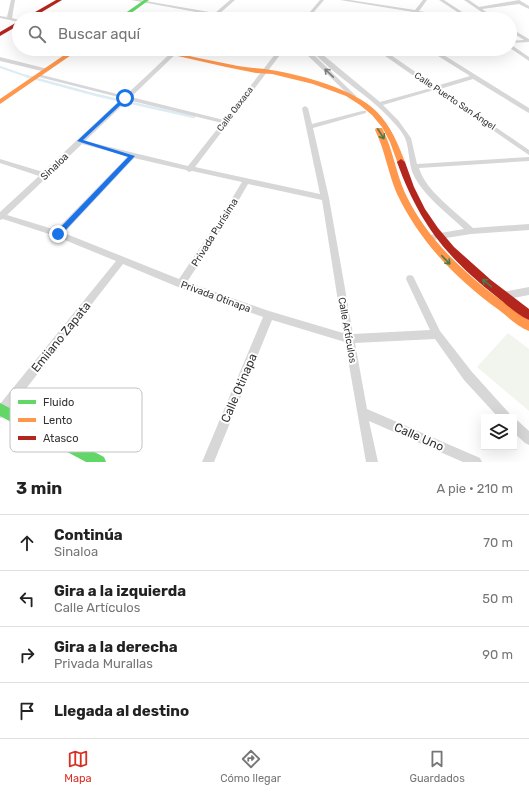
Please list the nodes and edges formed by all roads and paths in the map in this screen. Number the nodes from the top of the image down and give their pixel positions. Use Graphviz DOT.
graph roads {
  1 [pos="13,0"];
  2 [pos="60,0"];
  3 [pos="133,0"];
  4 [pos="233,0"];
  5 [pos="322,0"];
  6 [pos="342,0"];
  7 [pos="359,0"];
  8 [pos="425,0"];
  9 [pos="441,0"];
  10 [pos="466,0"];
  11 [pos="145,1"];
  12 [pos="518,1"];
  13 [pos="478,8"];
  14 [pos="529,8"];
  15 [pos="417,10"];
  16 [pos="39,12"];
  17 [pos="130,12"];
  18 [pos="201,12"];
  19 [pos="219,12"];
  20 [pos="312,12"];
  21 [pos="430,12"];
  22 [pos="458,12"];
  23 [pos="484,12"];
  24 [pos="0,17"];
  25 [pos="9,19"];
  26 [pos="12,20"];
  27 [pos="12,26"];
  28 [pos="517,33"];
  29 [pos="0,34"];
  30 [pos="529,41"];
  31 [pos="517,42"];
  32 [pos="517,51"];
  33 [pos="67,56"];
  34 [pos="170,56"];
  35 [pos="195,56"];
  36 [pos="275,56"];
  37 [pos="312,56"];
  38 [pos="321,56"];
  39 [pos="389,56"];
  40 [pos="440,56"];
  41 [pos="0,59"];
  42 [pos="529,59"];
  43 [pos="46,70"];
  44 [pos="260,72"];
  45 [pos="38,76"];
  46 [pos="472,77"];
  47 [pos="435,88"];
  48 [pos="332,90"];
  49 [pos="354,97"];
  50 [pos="125,98"];
  51 [pos="0,102"];
  52 [pos="378,105"];
  53 [pos="305,108"];
  54 [pos="529,111"];
  55 [pos="364,112"];
  56 [pos="225,122"];
  57 [pos="309,127"];
  58 [pos="79,141"];
  59 [pos="529,153"];
  60 [pos="132,156"];
  61 [pos="529,159"];
  62 [pos="0,161"];
  63 [pos="414,166"];
  64 [pos="190,170"];
  65 [pos="45,175"];
  66 [pos="246,180"];
  67 [pos="325,198"];
  68 [pos="1,216"];
  69 [pos="529,227"];
  70 [pos="471,231"];
  71 [pos="58,234"];
  72 [pos="439,237"];
  73 [pos="428,238"];
  74 [pos="121,261"];
  75 [pos="410,279"];
  76 [pos="181,284"];
  77 [pos="529,291"];
  78 [pos="502,296"];
  79 [pos="269,315"];
  80 [pos="529,315"];
  81 [pos="529,326"];
  82 [pos="437,334"];
  83 [pos="350,339"];
  84 [pos="19,388"];
  85 [pos="10,399"];
  86 [pos="1,410"];
  87 [pos="362,412"];
  88 [pos="502,414"];
  89 [pos="10,415"];
  90 [pos="517,428"];
  91 [pos="529,439"];
  92 [pos="80,452"];
  93 [pos="99,462"];
  94 [pos="208,462"];
  95 [pos="372,462"];
  96 [pos="476,462"];
  1 -- 25 [label="street"];
  2 -- 16 [label="street"];
  3 -- 11 [label="street"];
  4 -- 19 [label="street"];
  5 -- 20 [label="street"];
  6 -- 15 [label="street"];
  7 -- 15 [label="street"];
  8 -- 15 [label="street"];
  9 -- 22 [label="street"];
  10 -- 13 [label="street"];
  11 -- 17 [label="street"];
  11 -- 18 [label="street"];
  12 -- 13 [label="street"];
  12 -- 14 [label="street"];
  13 -- 23 [label="street"];
  15 -- 21 [label="street"];
  24 -- 25 [label="street"];
  25 -- 26 [label="street"];
  27 -- 29 [label="street"];
  28 -- 30 [label="street"];
  30 -- 31 [label="street"];
  32 -- 42 [label="street"];
  33 -- 43 [label="street"];
  34 -- 50 [label="street, Sinaloa"];
  35 -- 44 [label="street"];
  36 -- 44 [label="street, Calle Oaxaca"];
  49 -- 37 [label="street, one-way"];
  38 -- 52 [label="street"];
  39 -- 47 [label="street, Calle Puerto San Ángel"];
  40 -- 46 [label="street"];
  41 -- 43 [label="street"];
  43 -- 45 [label="street"];
  44 -- 48 [label="street"];
  44 -- 56 [label="street, Calle Oaxaca"];
  45 -- 50 [label="street"];
  45 -- 51 [label="street"];
  46 -- 47 [label="street"];
  46 -- 54 [label="street"];
  47 -- 52 [label="street"];
  47 -- 59 [label="street, Calle Puerto San Ángel"];
  48 -- 49 [label="street"];
  48 -- 55 [label="street"];
  49 -- 72 [label="street"];
  50 -- 56 [label="street"];
  50 -- 58 [label="street, Sinaloa"];
  52 -- 63 [label="street"];
  53 -- 57 [label="street, Calle Artículos"];
  55 -- 57 [label="street"];
  55 -- 73 [label="street, one-way"];
  56 -- 64 [label="street, Calle Oaxaca"];
  57 -- 67 [label="street, Calle Artículos"];
  58 -- 60 [label="street"];
  58 -- 65 [label="street, Sinaloa"];
  60 -- 64 [label="street"];
  60 -- 71 [label="street"];
  61 -- 63 [label="street"];
  62 -- 65 [label="street"];
  63 -- 70 [label="street"];
  64 -- 66 [label="street"];
  65 -- 68 [label="street, Sinaloa"];
  66 -- 67 [label="street"];
  66 -- 76 [label="street, Privada Purísima"];
  67 -- 83 [label="street, Calle Artículos"];
  68 -- 71 [label="street, Privada Otinapa"];
  69 -- 70 [label="street"];
  70 -- 72 [label="street"];
  71 -- 74 [label="street, Privada Otinapa"];
  72 -- 73 [label="street"];
  78 -- 72 [label="street, one-way"];
  73 -- 81 [label="street, one-way"];
  74 -- 76 [label="street, Privada Otinapa"];
  74 -- 84 [label="street, Emiiano Zapata"];
  75 -- 82 [label="street"];
  76 -- 79 [label="street, Privada Otinapa"];
  77 -- 78 [label="street"];
  78 -- 80 [label="street"];
  79 -- 83 [label="street, Privada Otinapa"];
  79 -- 94 [label="street, Calle Otinapa"];
  82 -- 83 [label="street, Privada Otinapa"];
  82 -- 88 [label="street"];
  83 -- 87 [label="street, Calle Artículos"];
  85 -- 86 [label="street, Emiiano Zapata"];
  86 -- 89 [label="street"];
  87 -- 95 [label="street, Calle Artículos"];
  87 -- 96 [label="street, Calle Uno"];
  90 -- 91 [label="street"];
  92 -- 93 [label="street"];
}
